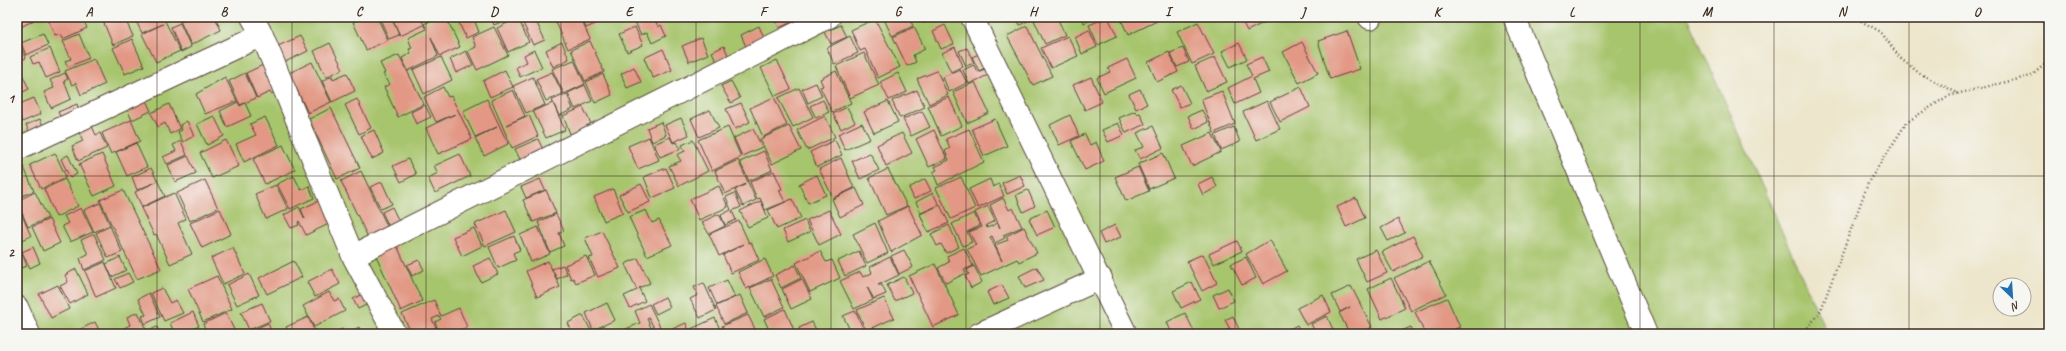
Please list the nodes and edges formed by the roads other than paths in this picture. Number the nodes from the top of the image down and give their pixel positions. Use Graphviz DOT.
graph roads {
  1 [pos="829,17"];
  2 [pos="972,17"];
  3 [pos="1514,17"];
  4 [pos="257,26"];
  5 [pos="17,149"];
  6 [pos="353,256"];
  7 [pos="1100,278"];
  8 [pos="17,307"];
  9 [pos="29,334"];
  10 [pos="395,334"];
  11 [pos="979,334"];
  12 [pos="1126,334"];
  13 [pos="1646,334"];
  1 -- 6 [label="street"];
  2 -- 7 [label="street"];
  3 -- 13 [label="street"];
  4 -- 5 [label="street"];
  4 -- 6 [label="street"];
  6 -- 10 [label="street"];
  7 -- 11 [label="street"];
  7 -- 12 [label="street"];
  8 -- 9 [label="street"];
}
